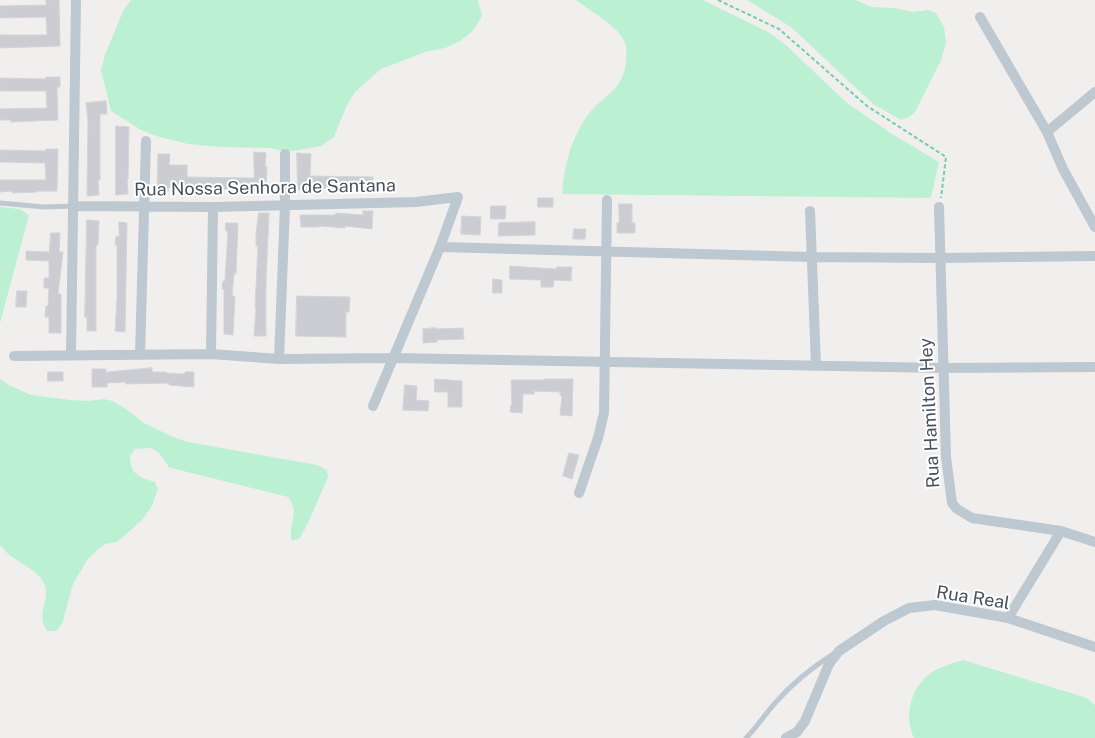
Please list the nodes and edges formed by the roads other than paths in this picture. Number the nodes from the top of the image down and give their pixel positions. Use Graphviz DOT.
graph roads {
  1 [pos="76,0"];
  2 [pos="980,17"];
  3 [pos="1095,92"];
  4 [pos="1047,132"];
  5 [pos="146,141"];
  6 [pos="285,154"];
  7 [pos="607,200"];
  8 [pos="0,203"];
  9 [pos="73,206"];
  10 [pos="144,206"];
  11 [pos="285,206"];
  12 [pos="214,207"];
  13 [pos="939,207"];
  14 [pos="810,211"];
  15 [pos="1095,227"];
  16 [pos="440,247"];
  17 [pos="607,252"];
  18 [pos="1095,256"];
  19 [pos="812,257"];
  20 [pos="940,258"];
  21 [pos="211,354"];
  22 [pos="71,355"];
  23 [pos="140,355"];
  24 [pos="14,356"];
  25 [pos="279,358"];
  26 [pos="394,358"];
  27 [pos="604,363"];
  28 [pos="816,366"];
  29 [pos="1095,367"];
  30 [pos="943,368"];
  31 [pos="373,406"];
  32 [pos="579,493"];
  33 [pos="1061,531"];
  34 [pos="1095,542"];
  35 [pos="1008,618"];
  36 [pos="1095,647"];
  37 [pos="838,651"];
  38 [pos="746,738"];
  39 [pos="786,738"];
  1 -- 9 [label="street"];
  2 -- 4 [label="street"];
  3 -- 4 [label="street"];
  4 -- 15 [label="street"];
  5 -- 10 [label="street"];
  6 -- 11 [label="street"];
  7 -- 17 [label="street"];
  8 -- 9 [label="lane"];
  9 -- 10 [label="street, Rua Nossa Senhora de Santana"];
  9 -- 22 [label="street"];
  10 -- 12 [label="street, Rua Nossa Senhora de Santana"];
  10 -- 23 [label="street"];
  11 -- 12 [label="street, Rua Nossa Senhora de Santana"];
  11 -- 16 [label="street, Rua Nossa Senhora de Santana"];
  11 -- 25 [label="street"];
  12 -- 21 [label="street"];
  13 -- 20 [label="street, Rua Hamilton Hey"];
  14 -- 19 [label="street"];
  16 -- 17 [label="street"];
  16 -- 26 [label="street"];
  17 -- 19 [label="street"];
  17 -- 27 [label="street"];
  18 -- 20 [label="street"];
  19 -- 20 [label="street"];
  19 -- 28 [label="street"];
  20 -- 30 [label="street, Rua Hamilton Hey"];
  21 -- 23 [label="street"];
  21 -- 25 [label="street"];
  22 -- 23 [label="street"];
  22 -- 24 [label="street"];
  25 -- 26 [label="street"];
  26 -- 27 [label="street"];
  26 -- 31 [label="street"];
  27 -- 28 [label="street"];
  27 -- 32 [label="street"];
  28 -- 30 [label="street"];
  29 -- 30 [label="street"];
  30 -- 33 [label="street, Rua Hamilton Hey"];
  33 -- 34 [label="street, Rua Hamilton Hey"];
  33 -- 35 [label="street"];
  35 -- 36 [label="street, Rua Real"];
  35 -- 37 [label="street, Rua Real"];
  37 -- 38 [label="lane"];
  37 -- 39 [label="street, Rua Real"];
}
